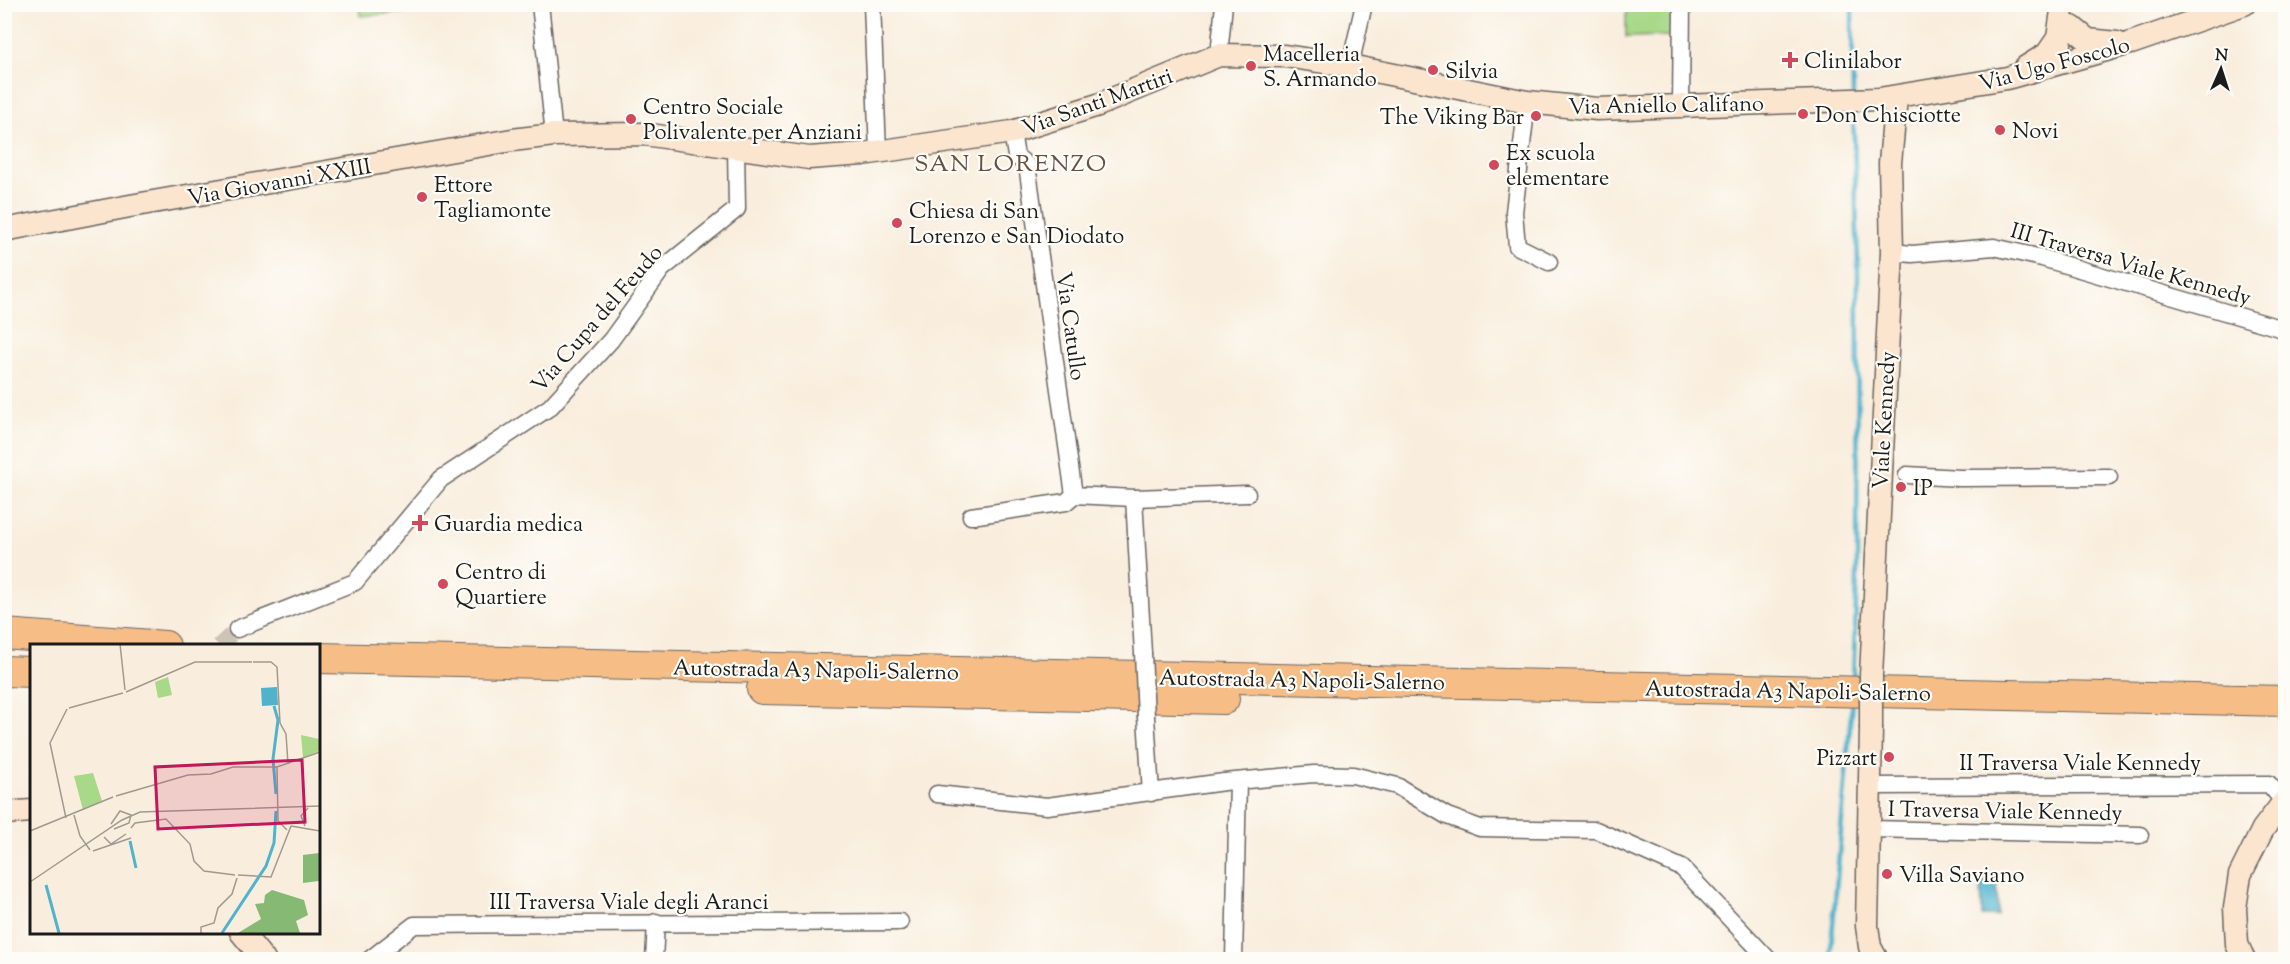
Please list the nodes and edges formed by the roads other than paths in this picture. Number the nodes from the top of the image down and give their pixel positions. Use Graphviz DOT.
graph roads {
  1 [pos="540,4"];
  2 [pos="872,4"];
  3 [pos="1224,4"];
  4 [pos="1364,4"];
  5 [pos="1682,4"];
  6 [pos="2244,4"];
  7 [pos="2064,19"];
  8 [pos="2131,44"];
  9 [pos="1219,55"];
  10 [pos="2069,61"];
  11 [pos="1350,66"];
  12 [pos="2007,78"];
  13 [pos="1869,99"];
  14 [pos="1527,102"];
  15 [pos="1681,106"];
  16 [pos="1012,132"];
  17 [pos="554,135"];
  18 [pos="736,147"];
  19 [pos="878,152"];
  20 [pos="4,230"];
  21 [pos="1892,252"];
  22 [pos="1549,262"];
  23 [pos="2286,330"];
  24 [pos="1906,475"];
  25 [pos="2109,477"];
  26 [pos="1247,494"];
  27 [pos="1074,495"];
  28 [pos="1134,498"];
  29 [pos="971,516"];
  30 [pos="237,629"];
  31 [pos="4,634"];
  32 [pos="138,644"];
  33 [pos="4,651"];
  34 [pos="30,652"];
  35 [pos="320,658"];
  36 [pos="4,671"];
  37 [pos="30,672"];
  38 [pos="320,678"];
  39 [pos="2286,701"];
  40 [pos="2286,721"];
  41 [pos="1238,781"];
  42 [pos="1870,786"];
  43 [pos="1151,793"];
  44 [pos="937,794"];
  45 [pos="2284,800"];
  46 [pos="30,811"];
  47 [pos="4,813"];
  48 [pos="1869,829"];
  49 [pos="2140,835"];
  50 [pos="657,922"];
  51 [pos="900,922"];
  52 [pos="242,934"];
  53 [pos="264,960"];
  54 [pos="369,960"];
  55 [pos="654,960"];
  56 [pos="1234,960"];
  57 [pos="1769,960"];
  58 [pos="1877,960"];
  59 [pos="2244,960"];
  1 -- 17 [label="street"];
  2 -- 19 [label="street"];
  3 -- 9 [label="street"];
  4 -- 11 [label="street"];
  5 -- 15 [label="street"];
  6 -- 8 [label="street, Via Ugo Foscolo"];
  7 -- 8 [label="street"];
  7 -- 10 [label="street"];
  7 -- 12 [label="street"];
  8 -- 10 [label="street, Via Ugo Foscolo"];
  9 -- 11 [label="street, Via Santi Martiri"];
  9 -- 16 [label="street, Via Santi Martiri"];
  10 -- 12 [label="street, Via Ugo Foscolo"];
  11 -- 14 [label="street, Via Aniello Califano"];
  12 -- 13 [label="street, Via Ugo Foscolo"];
  13 -- 15 [label="street, Via Aniello Califano"];
  13 -- 21 [label="street, Viale Kennedy"];
  14 -- 15 [label="street, Via Aniello Califano"];
  14 -- 22 [label="street"];
  16 -- 19 [label="street, Via Santi Martiri"];
  16 -- 27 [label="street, Via Catullo"];
  17 -- 18 [label="street, Via Santi Martiri"];
  17 -- 20 [label="street, Via Giovanni XXIII"];
  18 -- 19 [label="street, Via Santi Martiri"];
  18 -- 30 [label="street, Via Cupa del Feudo"];
  21 -- 23 [label="street, III Traversa Viale Kennedy"];
  21 -- 42 [label="street, Viale Kennedy, bridge"];
  24 -- 25 [label="street"];
  26 -- 28 [label="street"];
  27 -- 28 [label="street"];
  27 -- 29 [label="street"];
  28 -- 43 [label="street, bridge"];
  31 -- 32 [label="highway"];
  33 -- 34 [label="highway"];
  35 -- 39 [label="highway, Autostrada A3 Napoli-Salerno"];
  36 -- 37 [label="highway"];
  38 -- 40 [label="highway, Autostrada A3 Napoli-Salerno"];
  41 -- 43 [label="street"];
  41 -- 56 [label="street"];
  41 -- 57 [label="street"];
  42 -- 45 [label="street, II Traversa Viale Kennedy"];
  42 -- 48 [label="street"];
  43 -- 44 [label="street"];
  45 -- 59 [label="street"];
  46 -- 47 [label="street"];
  48 -- 49 [label="street, I Traversa Viale Kennedy"];
  48 -- 58 [label="street"];
  50 -- 51 [label="street, III Traversa Viale degli Aranci"];
  50 -- 54 [label="street, III Traversa Viale degli Aranci"];
  50 -- 55 [label="street"];
  52 -- 53 [label="street"];
}
